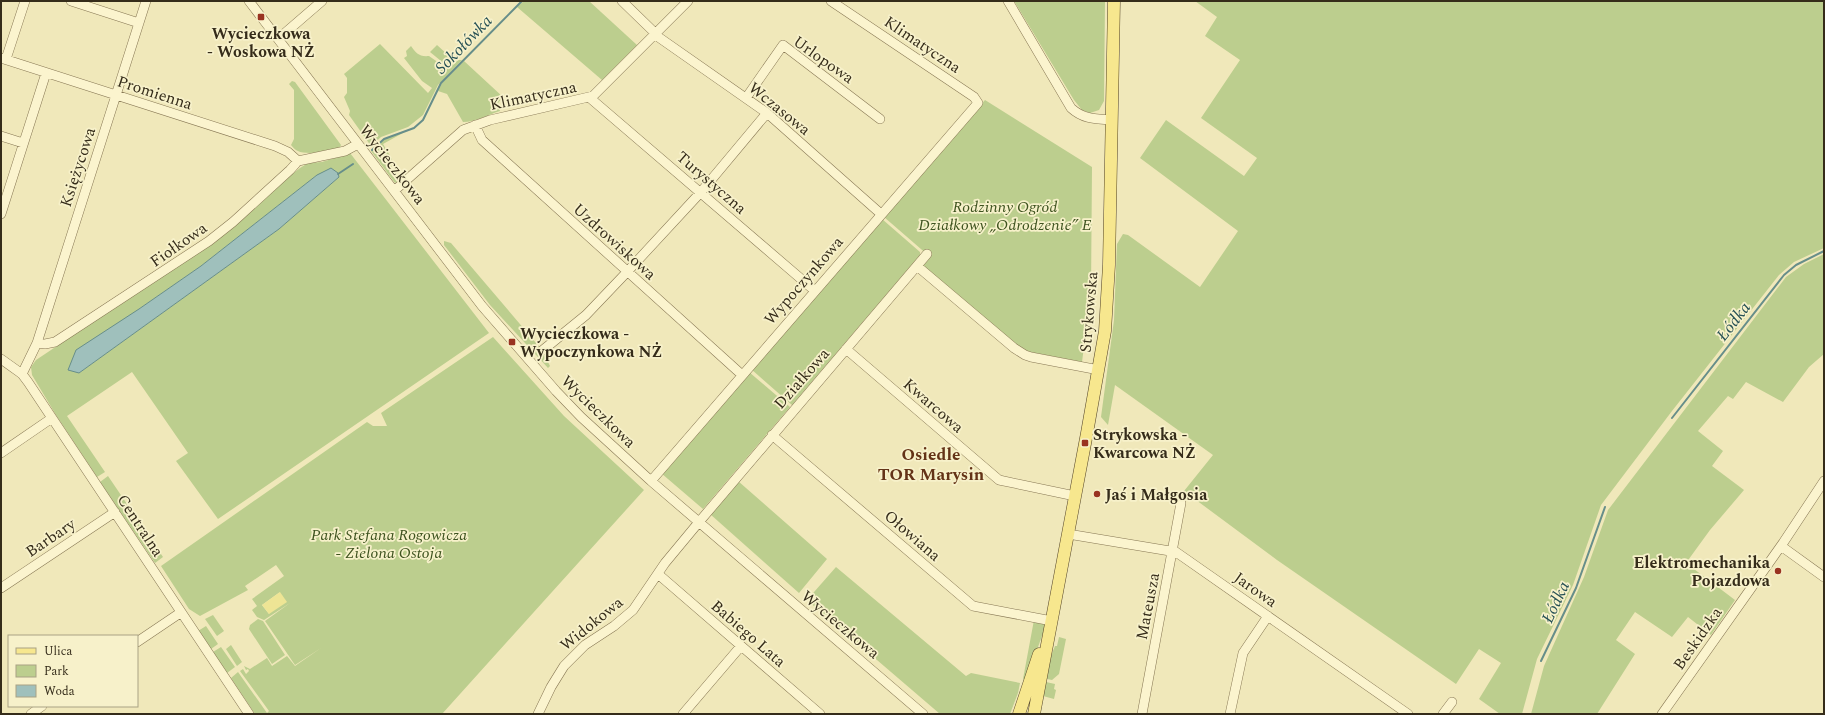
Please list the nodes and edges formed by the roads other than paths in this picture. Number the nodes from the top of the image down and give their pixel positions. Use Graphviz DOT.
graph roads {
  1 [pos="24,1"];
  2 [pos="71,1"];
  3 [pos="146,1"];
  4 [pos="249,1"];
  5 [pos="322,1"];
  6 [pos="622,1"];
  7 [pos="688,1"];
  8 [pos="832,1"];
  9 [pos="1008,1"];
  10 [pos="1114,1"];
  11 [pos="139,23"];
  12 [pos="655,33"];
  13 [pos="278,39"];
  14 [pos="4,58"];
  15 [pos="46,73"];
  16 [pos="115,95"];
  17 [pos="590,98"];
  18 [pos="746,98"];
  19 [pos="977,101"];
  20 [pos="767,113"];
  21 [pos="880,119"];
  22 [pos="1111,120"];
  23 [pos="475,125"];
  24 [pos="1,136"];
  25 [pos="23,143"];
  26 [pos="358,144"];
  27 [pos="298,161"];
  28 [pos="394,191"];
  29 [pos="701,192"];
  30 [pos="1,214"];
  31 [pos="881,214"];
  32 [pos="927,254"];
  33 [pos="917,266"];
  34 [pos="627,272"];
  35 [pos="814,290"];
  36 [pos="37,343"];
  37 [pos="846,349"];
  38 [pos="543,350"];
  39 [pos="1,359"];
  40 [pos="1098,370"];
  41 [pos="22,374"];
  42 [pos="741,374"];
  43 [pos="52,418"];
  44 [pos="772,434"];
  45 [pos="1,453"];
  46 [pos="651,481"];
  47 [pos="1824,482"];
  48 [pos="1075,496"];
  49 [pos="1181,503"];
  50 [pos="115,512"];
  51 [pos="699,522"];
  52 [pos="1068,534"];
  53 [pos="1781,546"];
  54 [pos="1172,551"];
  55 [pos="658,574"];
  56 [pos="1824,577"];
  57 [pos="1,588"];
  58 [pos="180,613"];
  59 [pos="1268,616"];
  60 [pos="1052,621"];
  61 [pos="138,641"];
  62 [pos="741,646"];
  63 [pos="1452,702"];
  64 [pos="41,707"];
  65 [pos="31,714"];
  66 [pos="249,714"];
  67 [pos="538,714"];
  68 [pos="683,714"];
  69 [pos="820,714"];
  70 [pos="924,714"];
  71 [pos="1019,714"];
  72 [pos="1034,714"];
  73 [pos="1142,714"];
  74 [pos="1230,714"];
  75 [pos="1408,714"];
  76 [pos="1443,714"];
  77 [pos="1662,714"];
  1 -- 14 [label="street"];
  2 -- 11 [label="street"];
  3 -- 11 [label="street, Księżycowa"];
  4 -- 13 [label="street, Wycieczkowa"];
  5 -- 13 [label="street"];
  6 -- 12 [label="street, Wczasowa"];
  7 -- 12 [label="street, Klimatyczna"];
  8 -- 19 [label="street, Klimatyczna"];
  9 -- 22 [label="street"];
  10 -- 22 [label="main road, Strykowska"];
  11 -- 16 [label="street, Księżycowa"];
  12 -- 17 [label="street, Klimatyczna"];
  12 -- 18 [label="street, Wczasowa"];
  13 -- 26 [label="street, Wycieczkowa"];
  14 -- 15 [label="street, Promienna"];
  15 -- 16 [label="street, Promienna"];
  15 -- 25 [label="street"];
  16 -- 27 [label="street, Promienna"];
  16 -- 36 [label="street, Księżycowa"];
  17 -- 23 [label="street, Klimatyczna"];
  17 -- 29 [label="street, Turystyczna"];
  18 -- 20 [label="street, Wczasowa"];
  18 -- 21 [label="street, Urlopowa"];
  19 -- 31 [label="street, Wypoczynkowa"];
  20 -- 29 [label="street"];
  20 -- 31 [label="street, Wczasowa"];
  22 -- 40 [label="main road, Strykowska"];
  23 -- 28 [label="street, Klimatyczna"];
  23 -- 34 [label="street, Uzdrowiskowa"];
  24 -- 25 [label="street"];
  25 -- 30 [label="street"];
  26 -- 27 [label="street"];
  26 -- 28 [label="street, Wycieczkowa"];
  27 -- 36 [label="street, Fiołkowa"];
  28 -- 46 [label="street, Wycieczkowa"];
  29 -- 34 [label="street"];
  29 -- 35 [label="street, Turystyczna"];
  31 -- 35 [label="street, Wypoczynkowa"];
  32 -- 33 [label="street, Działkowa"];
  33 -- 37 [label="street, Działkowa"];
  33 -- 40 [label="street"];
  34 -- 38 [label="street"];
  34 -- 42 [label="street, Uzdrowiskowa"];
  35 -- 42 [label="street, Wypoczynkowa"];
  36 -- 41 [label="street"];
  37 -- 44 [label="street, Działkowa"];
  37 -- 48 [label="street, Kwarcowa"];
  39 -- 41 [label="street, Centralna"];
  40 -- 48 [label="main road, Strykowska"];
  41 -- 43 [label="street, Centralna"];
  42 -- 46 [label="street, Wypoczynkowa"];
  43 -- 45 [label="street"];
  43 -- 50 [label="street, Centralna"];
  44 -- 51 [label="street, Działkowa"];
  44 -- 60 [label="street, Ołowiana"];
  46 -- 51 [label="street, Wycieczkowa"];
  47 -- 53 [label="street, Beskidzka"];
  48 -- 52 [label="main road, Strykowska"];
  49 -- 54 [label="street, Mateusza"];
  50 -- 57 [label="street, Barbary"];
  50 -- 58 [label="street, Centralna"];
  51 -- 55 [label="street, Widokowa"];
  51 -- 70 [label="street, Wycieczkowa"];
  52 -- 54 [label="street, Jarowa"];
  52 -- 60 [label="main road, Strykowska"];
  53 -- 56 [label="street"];
  53 -- 77 [label="street, Beskidzka"];
  54 -- 59 [label="street, Jarowa"];
  54 -- 73 [label="street, Mateusza"];
  55 -- 62 [label="street, Babiego Lata"];
  55 -- 67 [label="street, Widokowa"];
  58 -- 61 [label="street"];
  58 -- 66 [label="street, Centralna"];
  59 -- 74 [label="street"];
  59 -- 75 [label="street, Jarowa"];
  60 -- 71 [label="main road, Strykowska"];
  60 -- 72 [label="main road, Strykowska"];
  62 -- 68 [label="street"];
  62 -- 69 [label="street, Babiego Lata"];
  63 -- 76 [label="street"];
  64 -- 65 [label="street"];
}
